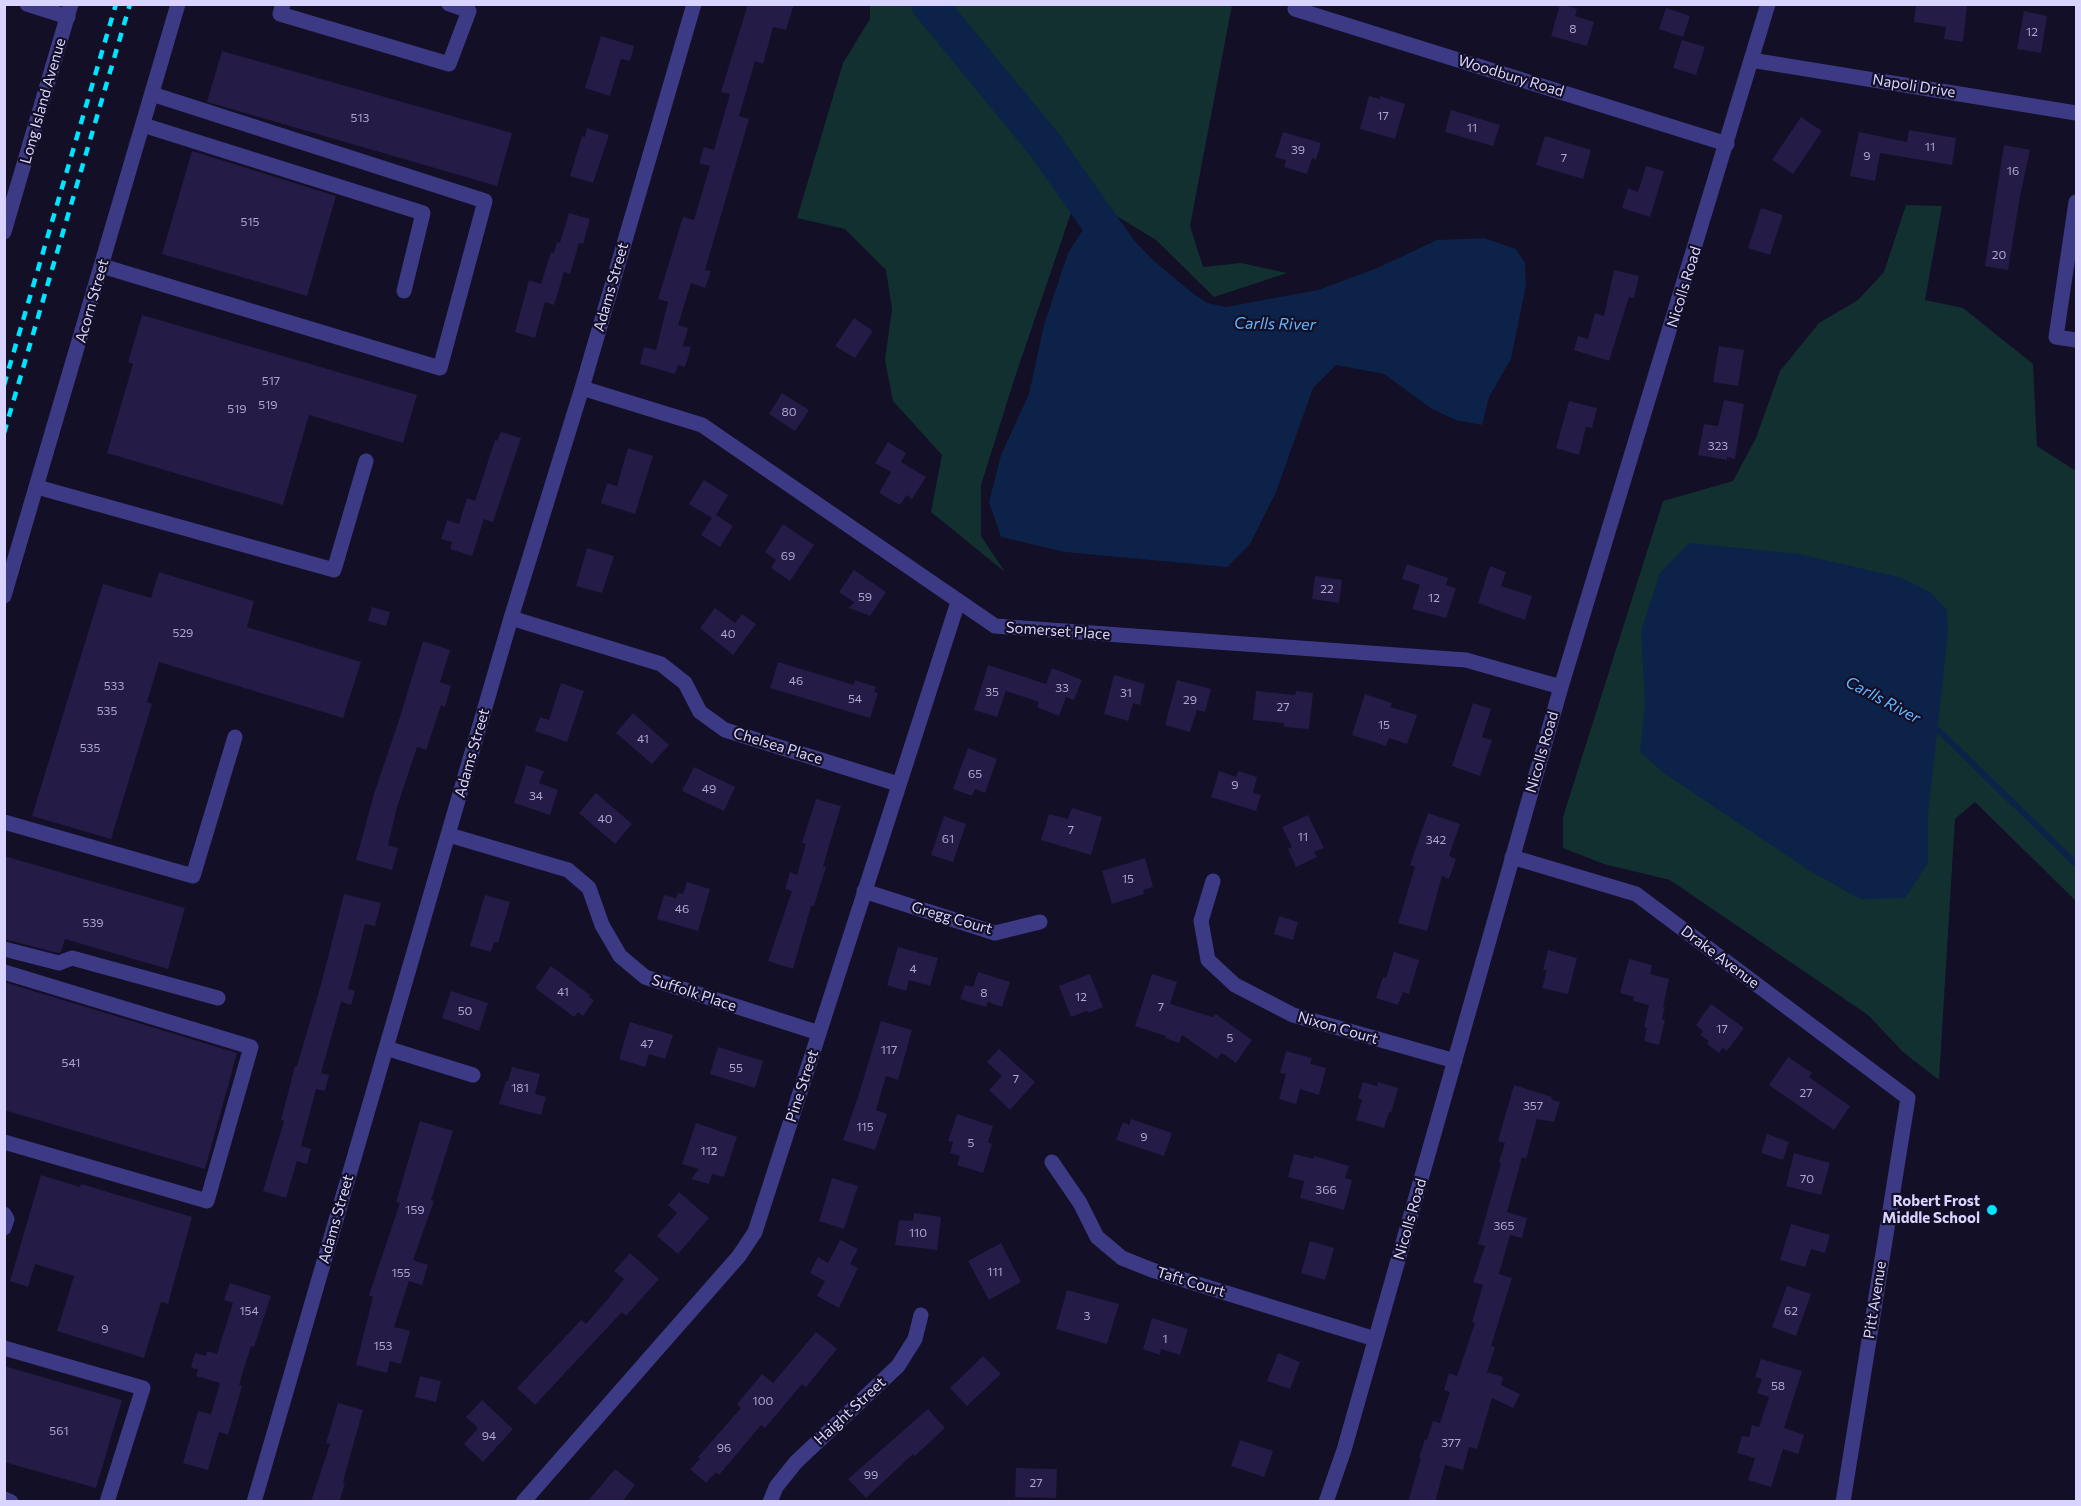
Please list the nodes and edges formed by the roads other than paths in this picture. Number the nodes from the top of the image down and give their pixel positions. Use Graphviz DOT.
graph roads {
  1 [pos="27,4"];
  2 [pos="178,4"];
  3 [pos="283,4"];
  4 [pos="449,4"];
  5 [pos="694,4"];
  6 [pos="1768,4"];
  7 [pos="1295,9"];
  8 [pos="70,11"];
  9 [pos="1751,60"];
  10 [pos="152,94"];
  11 [pos="2076,113"];
  12 [pos="143,124"];
  13 [pos="1727,144"];
  14 [pos="2076,202"];
  15 [pos="4,232"];
  16 [pos="102,266"];
  17 [pos="404,291"];
  18 [pos="2076,340"];
  19 [pos="582,388"];
  20 [pos="366,461"];
  21 [pos="37,487"];
  22 [pos="4,596"];
  23 [pos="958,602"];
  24 [pos="511,618"];
  25 [pos="1561,687"];
  26 [pos="235,737"];
  27 [pos="898,784"];
  28 [pos="4,822"];
  29 [pos="449,835"];
  30 [pos="1512,857"];
  31 [pos="1214,881"];
  32 [pos="864,891"];
  33 [pos="1040,922"];
  34 [pos="4,949"];
  35 [pos="4,972"];
  36 [pos="218,998"];
  37 [pos="819,1033"];
  38 [pos="386,1048"];
  39 [pos="1455,1061"];
  40 [pos="473,1075"];
  41 [pos="1908,1098"];
  42 [pos="4,1142"];
  43 [pos="1052,1162"];
  44 [pos="4,1214"];
  45 [pos="4,1228"];
  46 [pos="921,1315"];
  47 [pos="1375,1339"];
  48 [pos="4,1348"];
  49 [pos="4,1499"];
  50 [pos="11,1502"];
  51 [pos="107,1502"];
  52 [pos="254,1502"];
  53 [pos="523,1502"];
  54 [pos="770,1502"];
  55 [pos="1326,1502"];
  56 [pos="1843,1502"];
  1 -- 8 [label="street"];
  2 -- 10 [label="street, Acorn Street"];
  3 -- 4 [label="street"];
  5 -- 19 [label="street, Adams Street"];
  6 -- 9 [label="street, Nicolls Road"];
  7 -- 13 [label="street, Woodbury Road"];
  8 -- 15 [label="street, Long Island Avenue"];
  9 -- 11 [label="street, Napoli Drive"];
  9 -- 13 [label="street, Nicolls Road"];
  10 -- 12 [label="street, Acorn Street"];
  10 -- 16 [label="street"];
  12 -- 16 [label="street, Acorn Street"];
  12 -- 17 [label="street"];
  13 -- 25 [label="street, Nicolls Road"];
  14 -- 18 [label="street"];
  16 -- 21 [label="street, Acorn Street"];
  19 -- 23 [label="street, Somerset Place"];
  19 -- 24 [label="street, Adams Street"];
  20 -- 21 [label="street"];
  21 -- 22 [label="street, Acorn Street"];
  23 -- 25 [label="street, Somerset Place"];
  23 -- 27 [label="street, Pine Street"];
  24 -- 27 [label="street, Chelsea Place"];
  24 -- 29 [label="street, Adams Street"];
  25 -- 30 [label="street, Nicolls Road"];
  26 -- 28 [label="street"];
  27 -- 32 [label="street, Pine Street"];
  29 -- 37 [label="street, Suffolk Place"];
  29 -- 38 [label="street, Adams Street"];
  30 -- 39 [label="street, Nicolls Road"];
  30 -- 41 [label="street, Drake Avenue"];
  31 -- 39 [label="street, Nixon Court"];
  32 -- 33 [label="street, Gregg Court"];
  32 -- 37 [label="street, Pine Street"];
  34 -- 36 [label="street"];
  35 -- 42 [label="street"];
  37 -- 53 [label="street, Pine Street"];
  38 -- 40 [label="street"];
  38 -- 52 [label="street, Adams Street"];
  39 -- 47 [label="street, Nicolls Road"];
  41 -- 56 [label="street, Pitt Avenue"];
  43 -- 47 [label="street, Taft Court"];
  44 -- 45 [label="street"];
  46 -- 54 [label="street, Haight Street"];
  47 -- 55 [label="street, Nicolls Road"];
  48 -- 51 [label="street"];
  49 -- 50 [label="street"];
}
